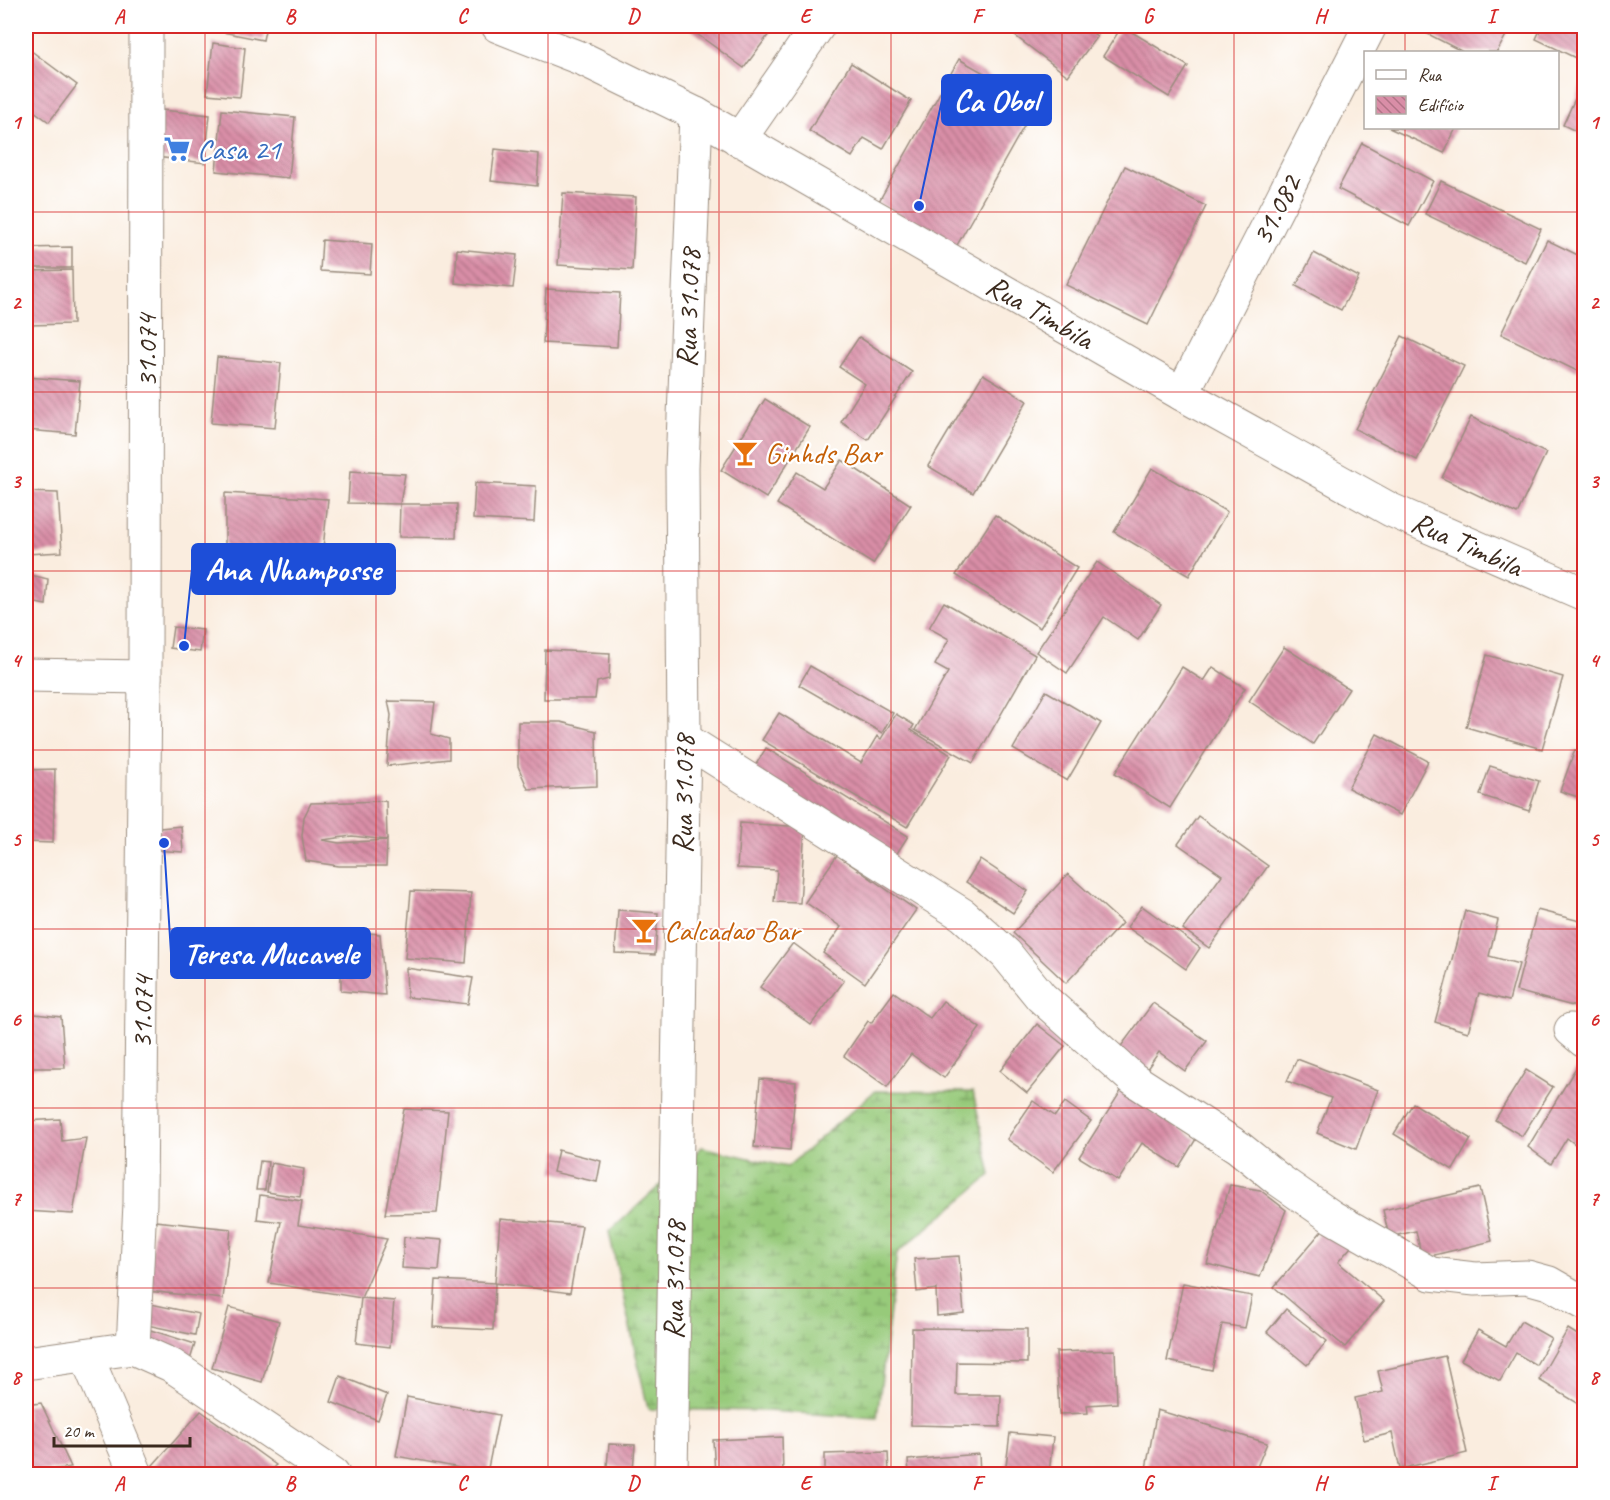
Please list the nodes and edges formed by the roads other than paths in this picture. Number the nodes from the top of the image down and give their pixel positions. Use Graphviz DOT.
graph roads {
  1 [pos="146,26"];
  2 [pos="498,26"];
  3 [pos="818,26"];
  4 [pos="1370,26"];
  5 [pos="696,114"];
  6 [pos="739,140"];
  7 [pos="1182,394"];
  8 [pos="1584,594"];
  9 [pos="26,675"];
  10 [pos="145,677"];
  11 [pos="684,739"];
  12 [pos="1584,1303"];
  13 [pos="133,1348"];
  14 [pos="86,1355"];
  15 [pos="26,1362"];
  16 [pos="136,1474"];
  17 [pos="333,1474"];
  18 [pos="671,1474"];
  1 -- 10 [label="street, 31.074"];
  2 -- 5 [label="street, Rua Timbila"];
  3 -- 6 [label="street"];
  4 -- 7 [label="street, 31.082"];
  5 -- 6 [label="street, Rua Timbila"];
  5 -- 11 [label="street, Rua 31.078"];
  6 -- 7 [label="street, Rua Timbila"];
  7 -- 8 [label="street, Rua Timbila"];
  9 -- 10 [label="street"];
  10 -- 13 [label="street, 31.074"];
  11 -- 12 [label="street"];
  11 -- 18 [label="street, Rua 31.078"];
  13 -- 14 [label="street"];
  13 -- 17 [label="street"];
  14 -- 15 [label="street"];
  14 -- 16 [label="street"];
}
